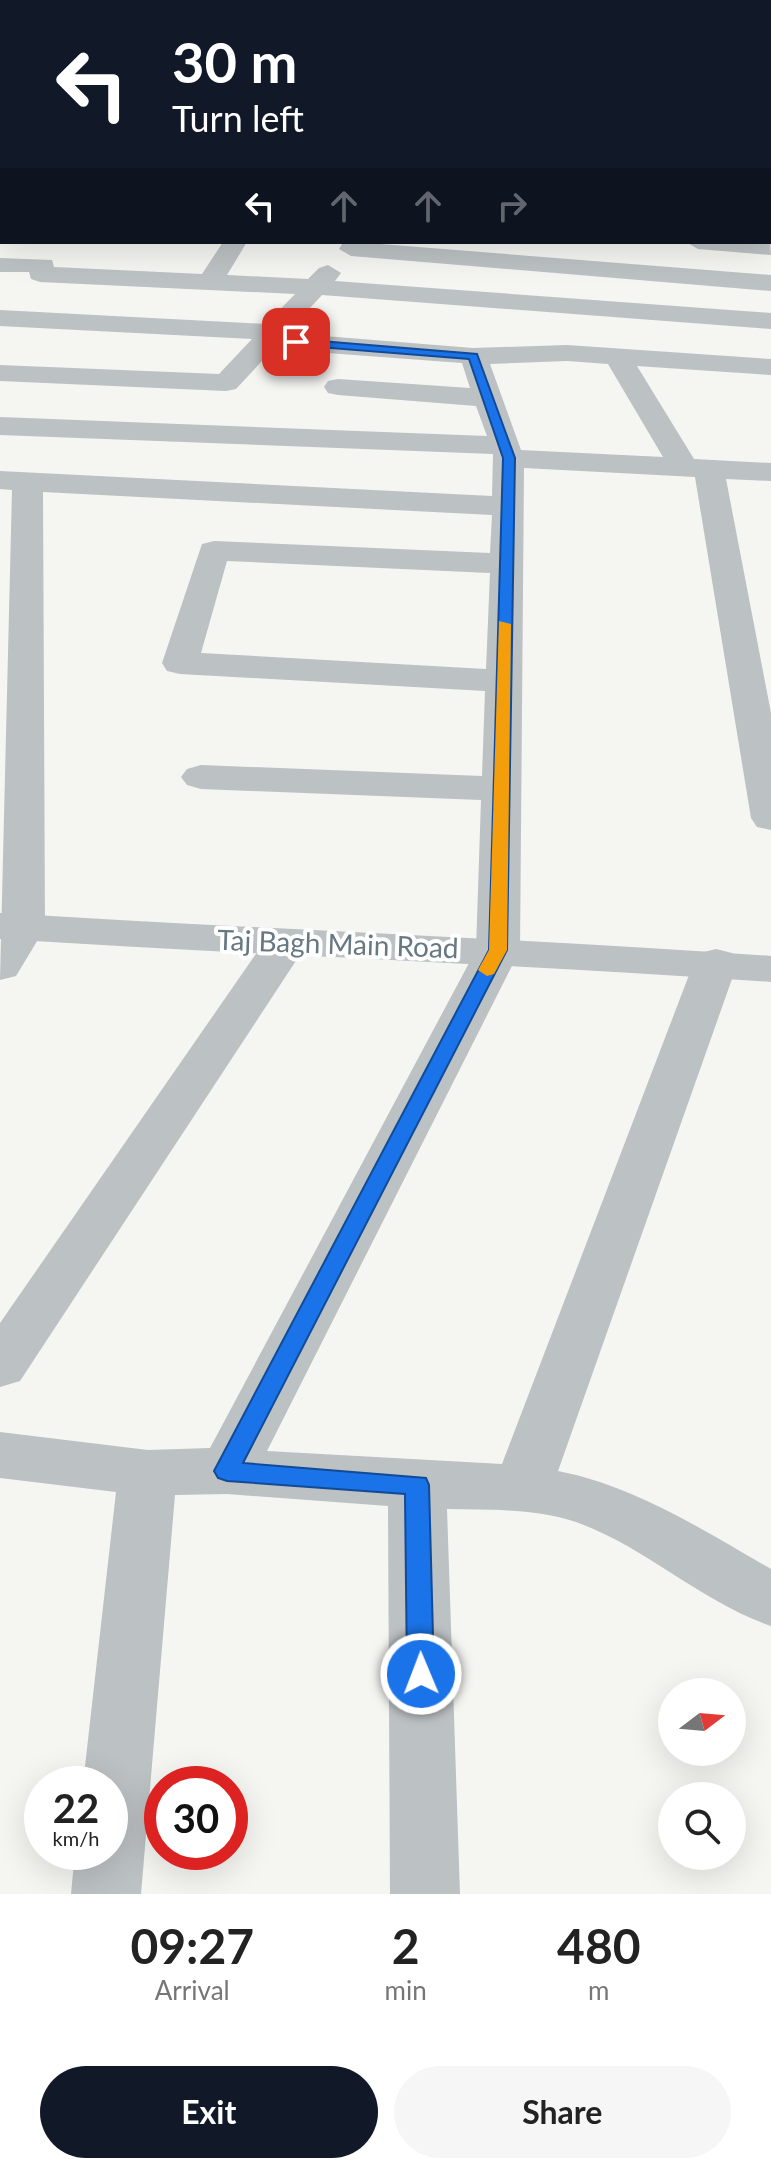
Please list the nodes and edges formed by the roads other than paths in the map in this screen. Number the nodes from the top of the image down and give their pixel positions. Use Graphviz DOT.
graph roads {
  1 [pos="234,244"];
  2 [pos="722,244"];
  3 [pos="354,245"];
  4 [pos="771,248"];
  5 [pos="502,251"];
  6 [pos="45,260"];
  7 [pos="0,265"];
  8 [pos="210,282"];
  9 [pos="771,283"];
  10 [pos="315,287"];
  11 [pos="13,318"];
  12 [pos="771,321"];
  13 [pos="270,336"];
  14 [pos="473,356"];
  15 [pos="617,356"];
  16 [pos="771,367"];
  17 [pos="0,373"];
  18 [pos="338,387"];
  19 [pos="488,398"];
  20 [pos="0,426"];
  21 [pos="507,452"];
  22 [pos="697,468"];
  23 [pos="771,472"];
  24 [pos="14,481"];
  25 [pos="508,506"];
  26 [pos="506,564"];
  27 [pos="13,670"];
  28 [pos="502,681"];
  29 [pos="201,777"];
  30 [pos="499,789"];
  31 [pos="771,818"];
  32 [pos="12,927"];
  33 [pos="285,944"];
  34 [pos="498,950"];
  35 [pos="716,962"];
  36 [pos="0,967"];
  37 [pos="771,969"];
  38 [pos="0,1366"];
  39 [pos="0,1455"];
  40 [pos="227,1471"];
  41 [pos="148,1473"];
  42 [pos="417,1485"];
  43 [pos="522,1488"];
  44 [pos="771,1600"];
  45 [pos="106,1894"];
  46 [pos="425,1894"];
  1 -- 8 [label="street"];
  2 -- 4 [label="street"];
  3 -- 5 [label="street"];
  3 -- 10 [label="street"];
  5 -- 9 [label="street"];
  6 -- 7 [label="street"];
  6 -- 8 [label="street"];
  6 -- 11 [label="street"];
  8 -- 10 [label="street"];
  10 -- 12 [label="street"];
  10 -- 13 [label="street"];
  11 -- 13 [label="street"];
  13 -- 14 [label="street"];
  13 -- 17 [label="street"];
  14 -- 15 [label="street"];
  14 -- 19 [label="street"];
  15 -- 16 [label="street"];
  15 -- 22 [label="street"];
  18 -- 19 [label="street"];
  19 -- 21 [label="street"];
  20 -- 21 [label="street"];
  21 -- 22 [label="street"];
  21 -- 25 [label="street"];
  22 -- 23 [label="street"];
  22 -- 31 [label="street"];
  24 -- 25 [label="street"];
  24 -- 27 [label="street"];
  25 -- 26 [label="street"];
  26 -- 28 [label="street"];
  26 -- 28 [label="street"];
  27 -- 32 [label="street"];
  28 -- 30 [label="street"];
  29 -- 30 [label="street"];
  30 -- 34 [label="street"];
  32 -- 33 [label="street, Taj Bagh Main Road"];
  32 -- 36 [label="street"];
  33 -- 34 [label="street, Taj Bagh Main Road"];
  33 -- 38 [label="street"];
  34 -- 35 [label="street, Taj Bagh Main Road"];
  34 -- 40 [label="street"];
  35 -- 37 [label="street, Taj Bagh Main Road"];
  35 -- 43 [label="street"];
  39 -- 41 [label="street"];
  40 -- 41 [label="street"];
  40 -- 42 [label="street"];
  41 -- 45 [label="street"];
  42 -- 43 [label="street"];
  42 -- 46 [label="street"];
  43 -- 44 [label="street"];
}
